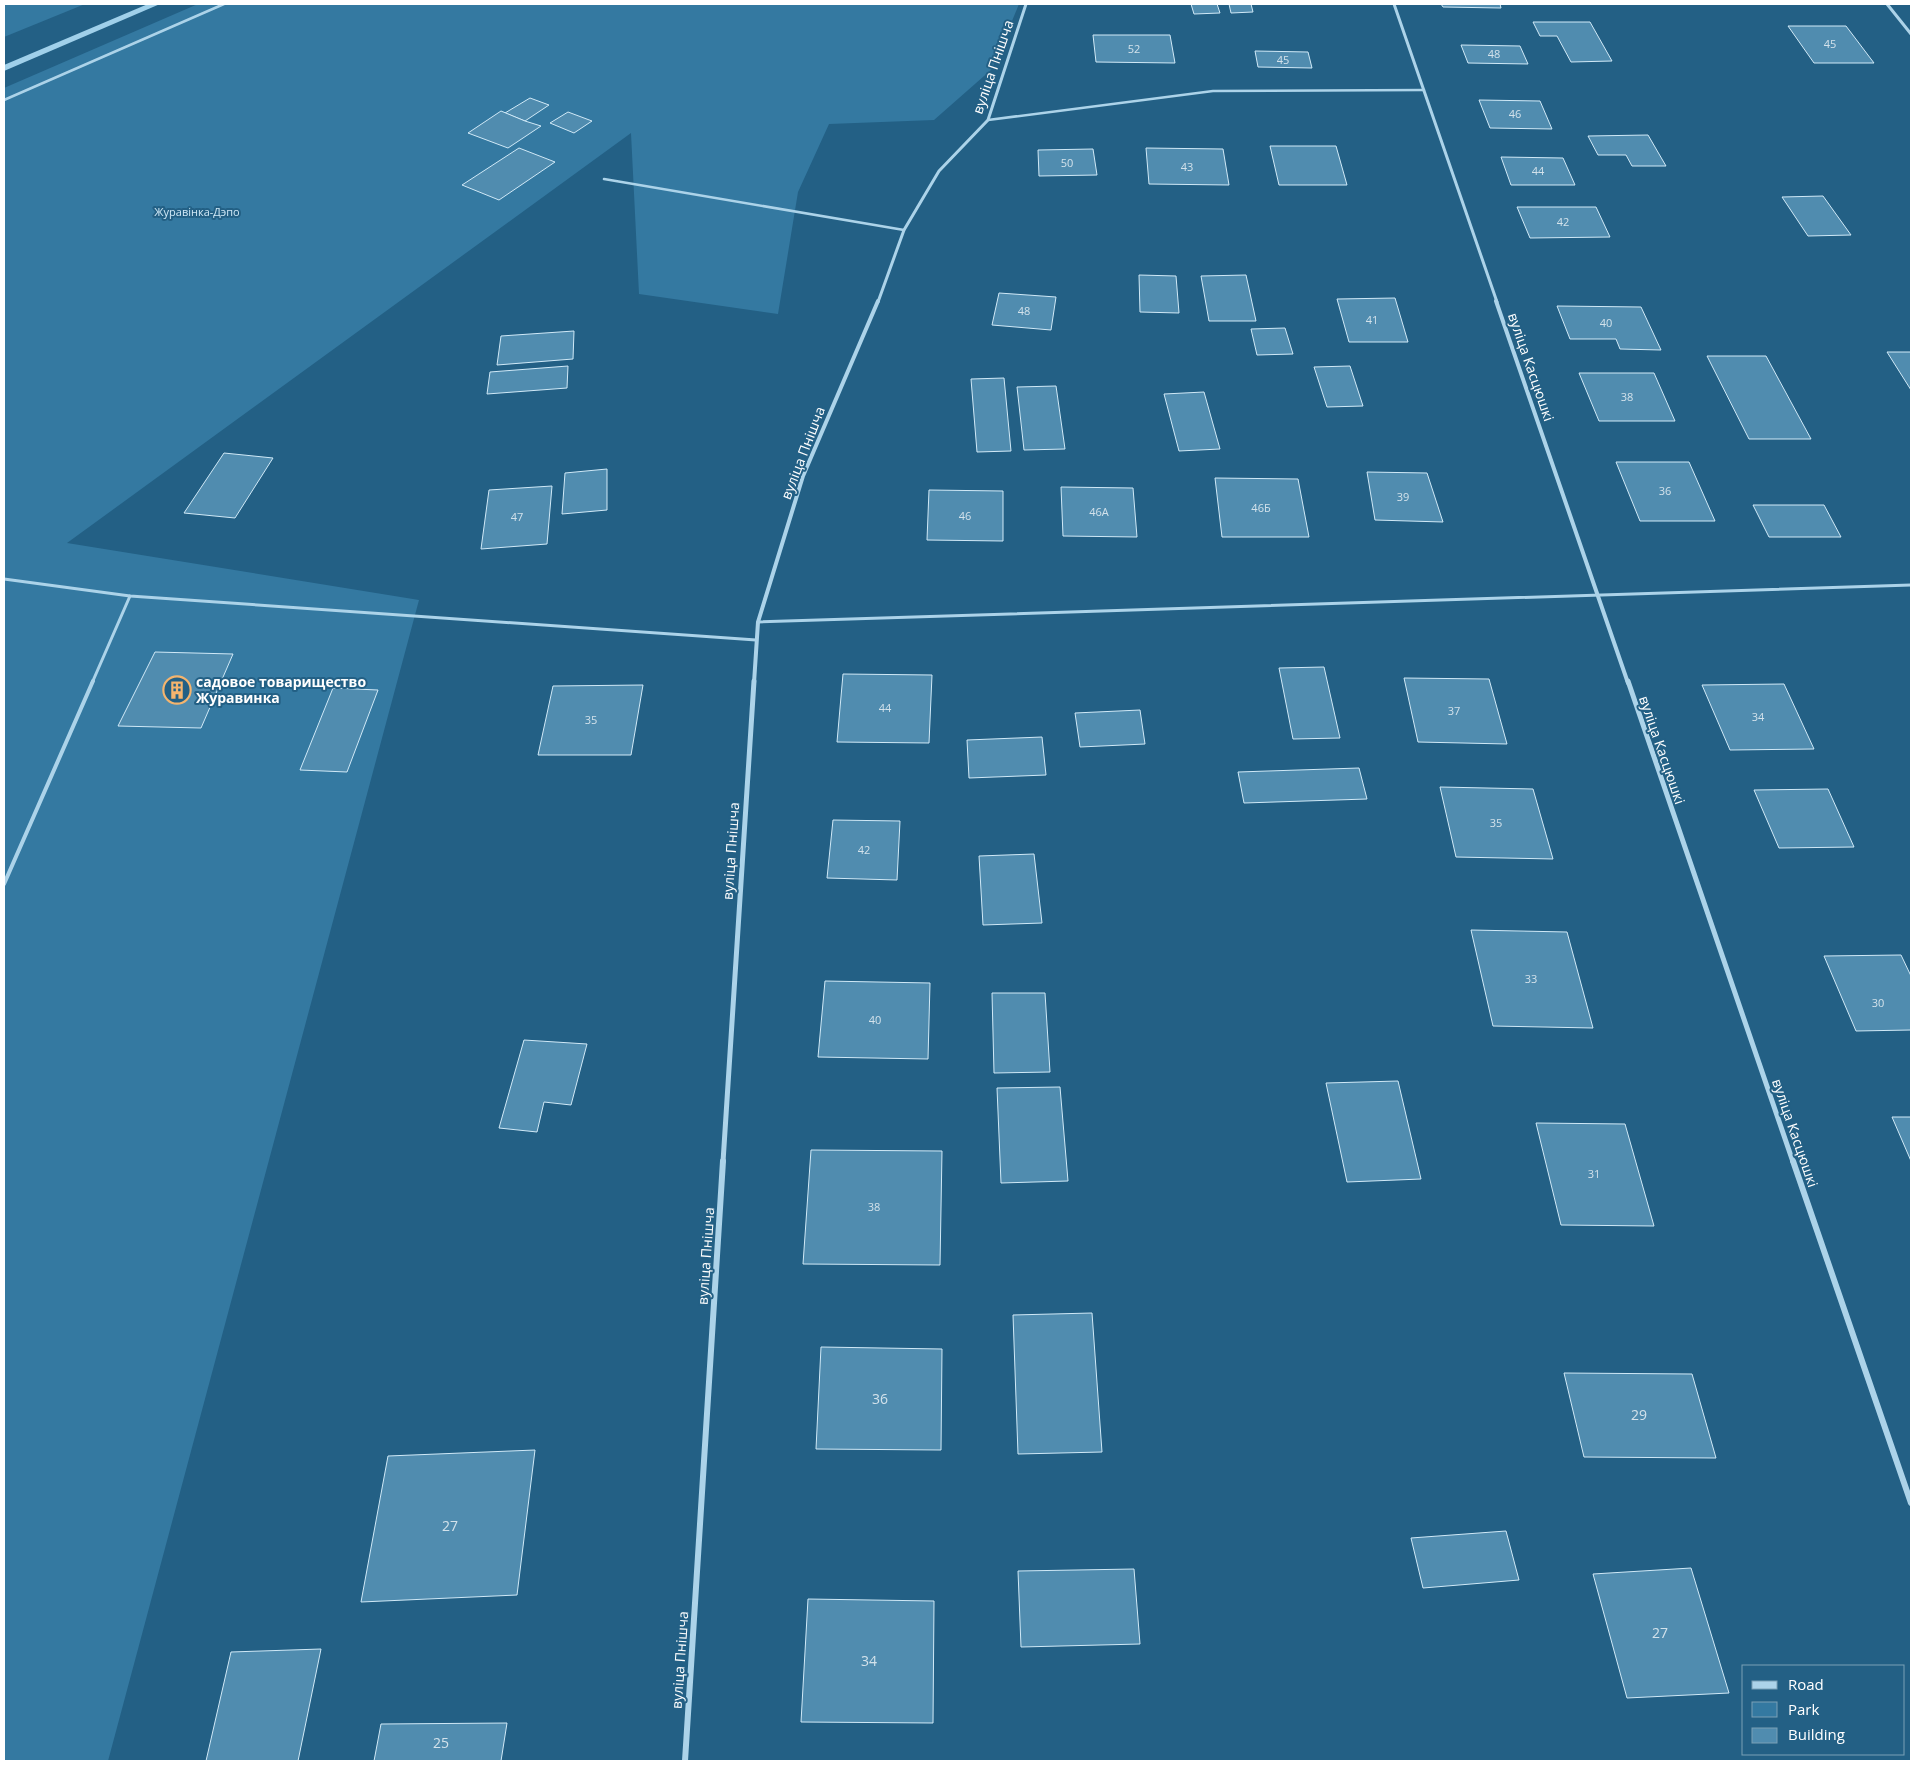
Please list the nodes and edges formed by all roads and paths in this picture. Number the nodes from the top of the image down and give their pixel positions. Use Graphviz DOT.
graph roads {
  1 [pos="224,4"];
  2 [pos="1026,4"];
  3 [pos="1394,4"];
  4 [pos="1887,4"];
  5 [pos="1911,34"];
  6 [pos="1424,90"];
  7 [pos="4,100"];
  8 [pos="988,120"];
  9 [pos="604,179"];
  10 [pos="904,230"];
  11 [pos="4,579"];
  12 [pos="1911,586"];
  13 [pos="1596,594"];
  14 [pos="130,596"];
  15 [pos="758,622"];
  16 [pos="756,640"];
  17 [pos="4,884"];
  18 [pos="1911,1503"];
  19 [pos="685,1761"];
  1 -- 7 [label="lane"];
  2 -- 8 [label="street, вуліца Пнішча"];
  3 -- 6 [label="street, вуліца Касцюшкі"];
  4 -- 5 [label="street"];
  6 -- 8 [label="lane"];
  6 -- 13 [label="street, вуліца Касцюшкі"];
  8 -- 10 [label="street, вуліца Пнішча"];
  9 -- 10 [label="lane"];
  10 -- 15 [label="street, вуліца Пнішча"];
  11 -- 14 [label="lane"];
  12 -- 13 [label="lane"];
  13 -- 15 [label="lane"];
  13 -- 18 [label="street, вуліца Касцюшкі"];
  14 -- 16 [label="lane"];
  14 -- 17 [label="lane"];
  15 -- 16 [label="street, вуліца Пнішча"];
  16 -- 19 [label="street, вуліца Пнішча"];
}
